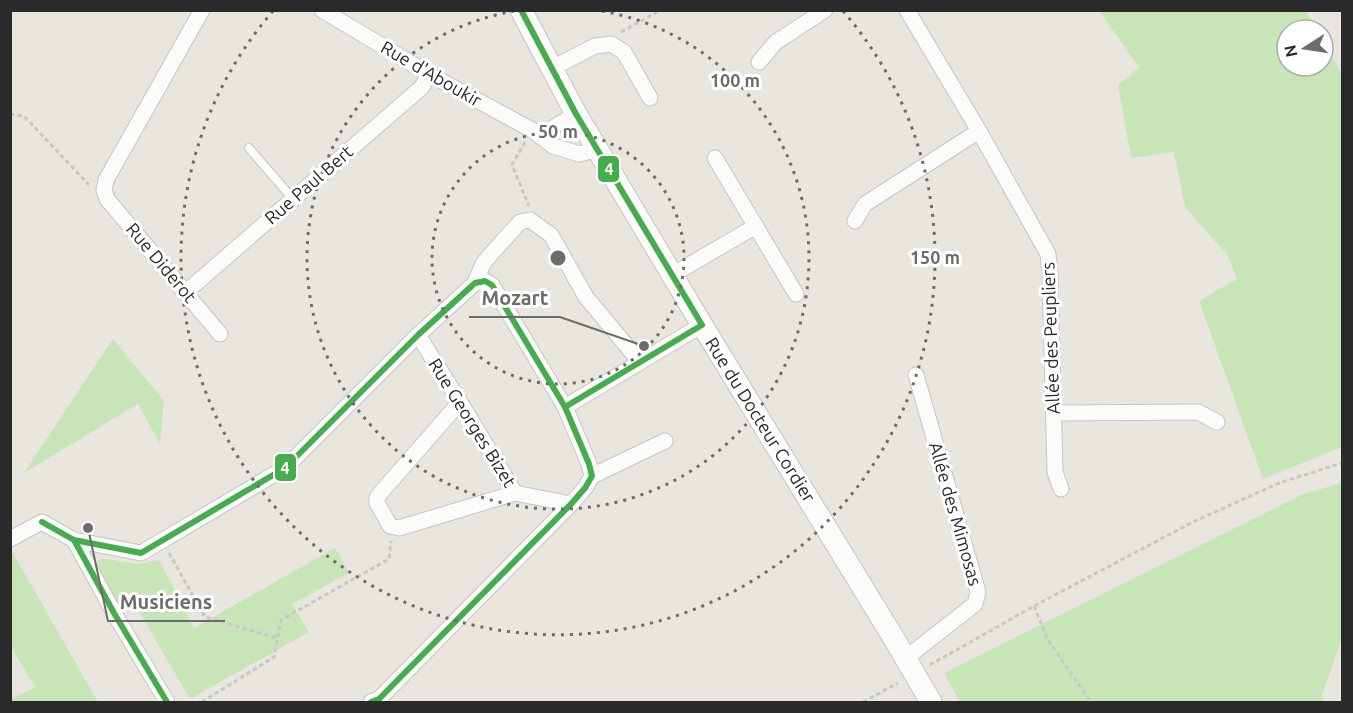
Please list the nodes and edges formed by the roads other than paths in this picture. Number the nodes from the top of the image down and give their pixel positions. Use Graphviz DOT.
graph roads {
  1 [pos="202,10"];
  2 [pos="322,10"];
  3 [pos="521,10"];
  4 [pos="825,10"];
  5 [pos="907,10"];
  6 [pos="759,62"];
  7 [pos="552,68"];
  8 [pos="429,74"];
  9 [pos="650,98"];
  10 [pos="576,114"];
  11 [pos="980,131"];
  12 [pos="540,136"];
  13 [pos="596,147"];
  14 [pos="249,148"];
  15 [pos="716,158"];
  16 [pos="293,199"];
  17 [pos="855,221"];
  18 [pos="756,226"];
  19 [pos="672,275"];
  20 [pos="475,283"];
  21 [pos="186,292"];
  22 [pos="796,294"];
  23 [pos="702,325"];
  24 [pos="220,334"];
  25 [pos="418,335"];
  26 [pos="640,362"];
  27 [pos="916,375"];
  28 [pos="460,402"];
  29 [pos="565,407"];
  30 [pos="1054,412"];
  31 [pos="1217,422"];
  32 [pos="665,441"];
  33 [pos="592,476"];
  34 [pos="1061,489"];
  35 [pos="515,493"];
  36 [pos="571,504"];
  37 [pos="10,539"];
  38 [pos="74,540"];
  39 [pos="910,666"];
  40 [pos="167,702"];
  41 [pos="371,702"];
  42 [pos="931,702"];
  1 -- 21 [label="street, Rue Diderot"];
  2 -- 8 [label="street, Rue d'Aboukir"];
  3 -- 7 [label="street, Rue du Docteur Cordier"];
  4 -- 6 [label="street"];
  5 -- 11 [label="street, Allée des Peupliers"];
  7 -- 9 [label="street"];
  7 -- 10 [label="street, Rue du Docteur Cordier"];
  8 -- 12 [label="street, Rue d'Aboukir"];
  8 -- 16 [label="street, Rue Paul Bert"];
  10 -- 12 [label="street"];
  10 -- 13 [label="street, Rue du Docteur Cordier"];
  11 -- 17 [label="street"];
  11 -- 30 [label="street, Allée des Peupliers"];
  12 -- 13 [label="street, Rue d'Aboukir"];
  13 -- 19 [label="street, Rue du Docteur Cordier"];
  14 -- 16 [label="lane"];
  15 -- 18 [label="street"];
  16 -- 21 [label="street, Rue Paul Bert"];
  18 -- 19 [label="street"];
  18 -- 22 [label="street"];
  19 -- 23 [label="street, Rue du Docteur Cordier"];
  20 -- 25 [label="street"];
  20 -- 26 [label="street"];
  20 -- 29 [label="street"];
  21 -- 24 [label="street, Rue Diderot"];
  23 -- 26 [label="street"];
  23 -- 39 [label="street, Rue du Docteur Cordier"];
  25 -- 28 [label="street, Rue Georges Bizet"];
  25 -- 38 [label="street"];
  26 -- 29 [label="street"];
  27 -- 39 [label="street, Allée des Mimosas"];
  28 -- 35 [label="street, Rue Georges Bizet"];
  28 -- 35 [label="street"];
  29 -- 33 [label="street"];
  30 -- 31 [label="street"];
  30 -- 34 [label="street, Allée des Peupliers"];
  32 -- 33 [label="street"];
  33 -- 36 [label="street"];
  35 -- 36 [label="street, Rue Georges Bizet"];
  36 -- 41 [label="street"];
  37 -- 38 [label="street"];
  38 -- 40 [label="street"];
  39 -- 42 [label="street, Rue du Docteur Cordier"];
}
